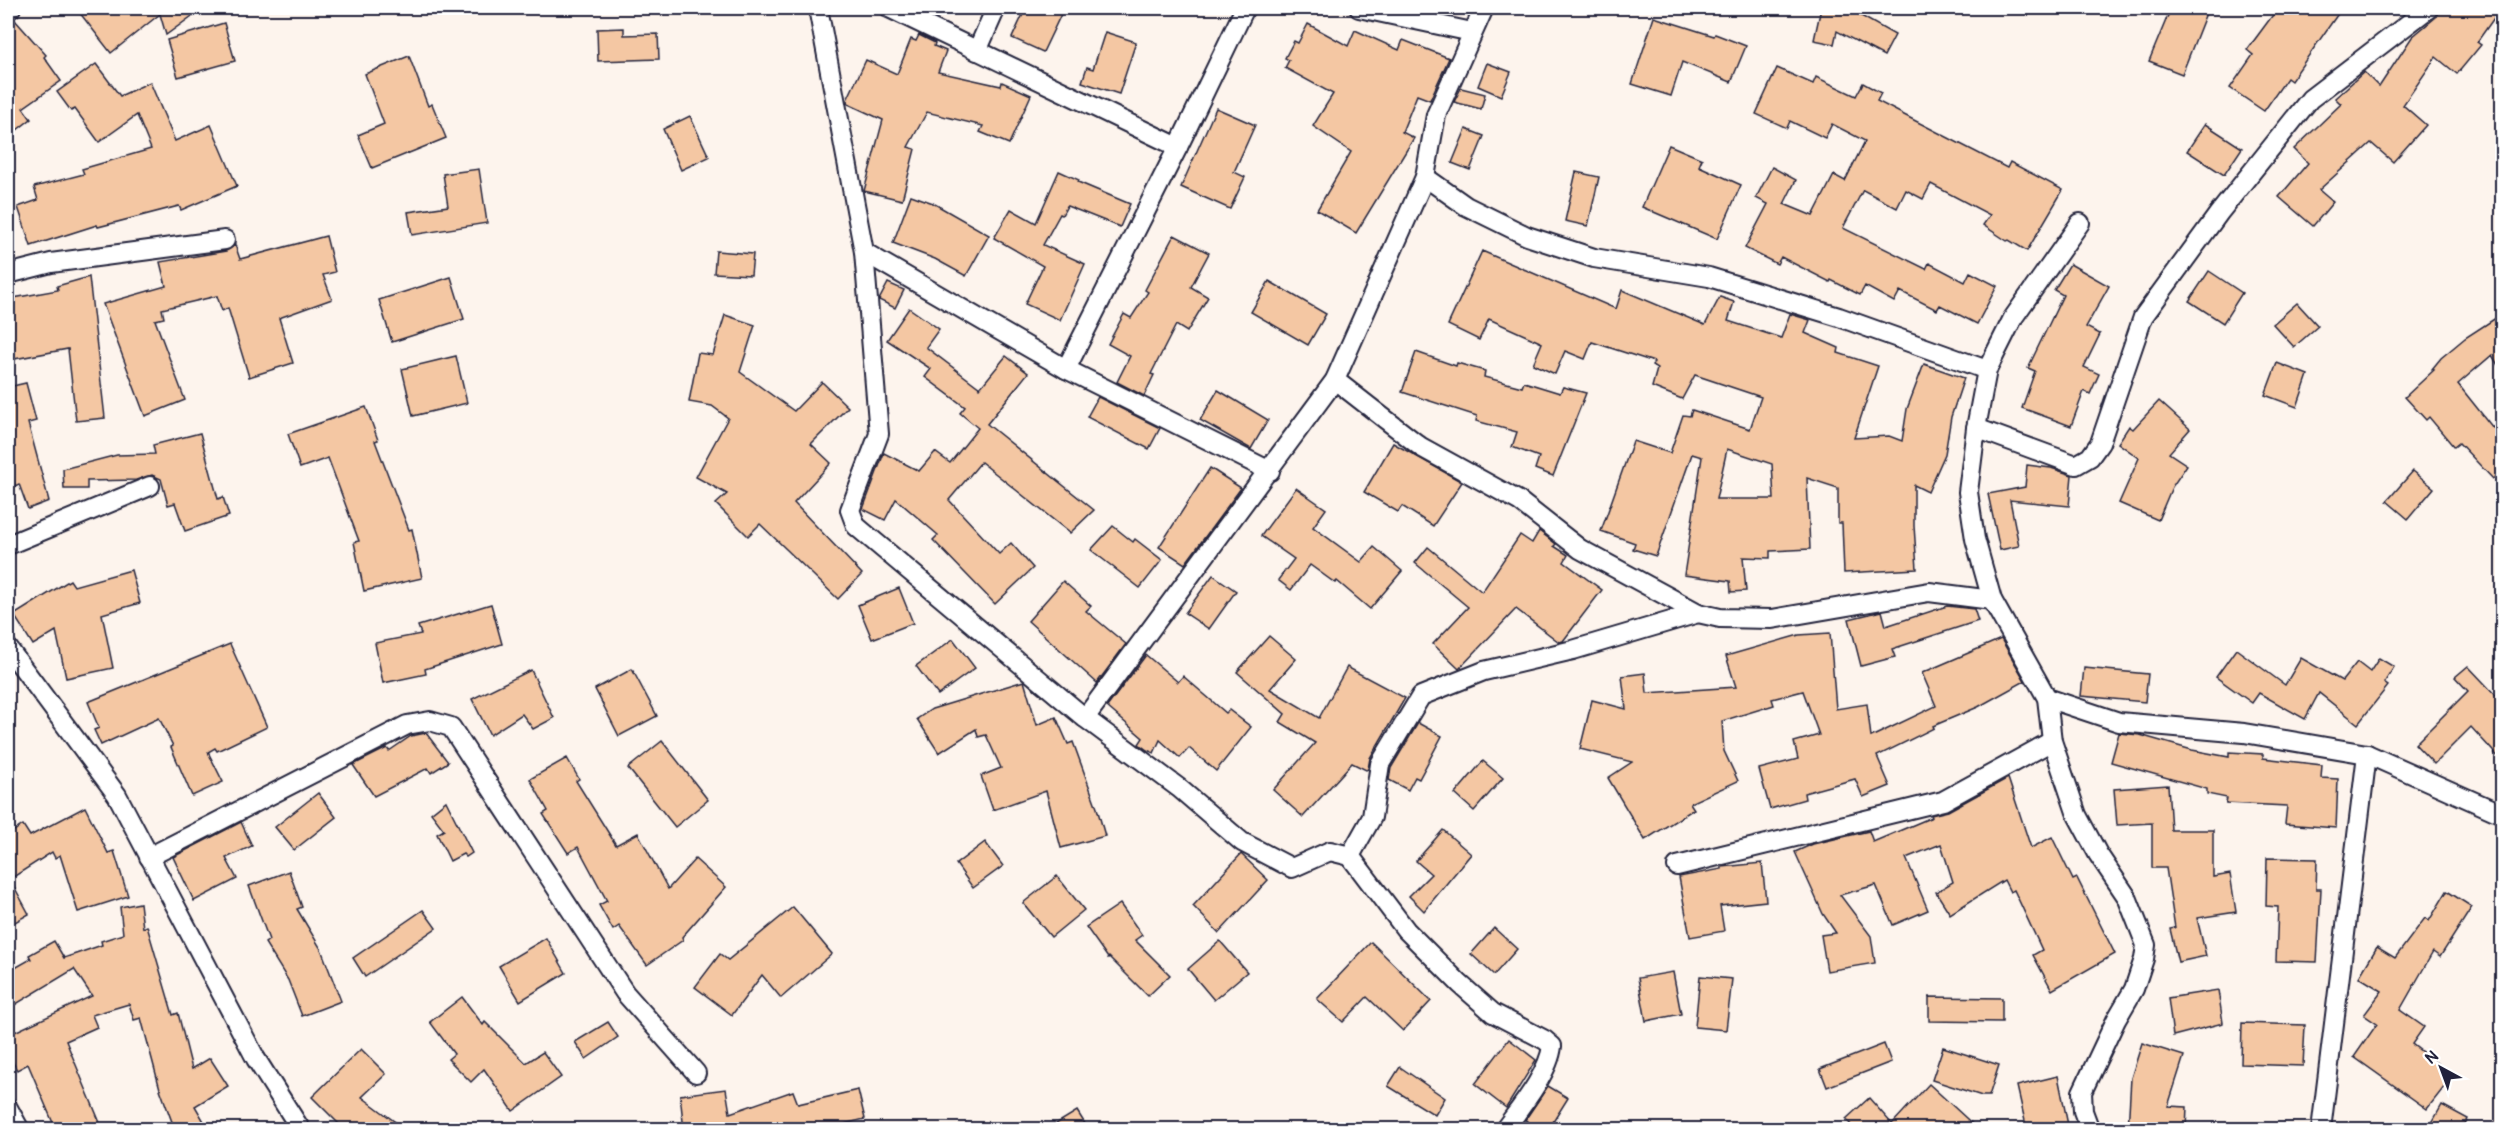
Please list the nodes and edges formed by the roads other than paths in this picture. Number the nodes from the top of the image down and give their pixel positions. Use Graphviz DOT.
graph roads {
  1 [pos="818,8"];
  2 [pos="889,8"];
  3 [pos="996,8"];
  4 [pos="1245,8"];
  5 [pos="1359,8"];
  6 [pos="1484,8"];
  7 [pos="2429,8"];
  8 [pos="1472,32"];
  9 [pos="977,51"];
  10 [pos="1178,147"];
  11 [pos="1425,177"];
  12 [pos="2080,223"];
  13 [pos="225,240"];
  14 [pos="864,252"];
  15 [pos="8,274"];
  16 [pos="1066,369"];
  17 [pos="1987,370"];
  18 [pos="1335,380"];
  19 [pos="1976,428"];
  20 [pos="1270,471"];
  21 [pos="150,486"];
  22 [pos="8,544"];
  23 [pos="1992,600"];
  24 [pos="1698,613"];
  25 [pos="8,648"];
  26 [pos="2047,698"];
  27 [pos="1085,718"];
  28 [pos="2052,741"];
  29 [pos="2367,754"];
  30 [pos="2502,814"];
  31 [pos="1350,856"];
  32 [pos="149,857"];
  33 [pos="1677,866"];
  34 [pos="696,1073"];
  35 [pos="8,1108"];
  36 [pos="20,1130"];
  37 [pos="301,1130"];
  38 [pos="1504,1130"];
  39 [pos="2090,1130"];
  40 [pos="2320,1130"];
  1 -- 14 [label="street"];
  2 -- 9 [label="street"];
  3 -- 9 [label="street"];
  4 -- 10 [label="street"];
  5 -- 8 [label="street"];
  6 -- 8 [label="street"];
  7 -- 19 [label="street"];
  8 -- 11 [label="street"];
  9 -- 10 [label="street"];
  10 -- 16 [label="street"];
  11 -- 17 [label="street"];
  11 -- 18 [label="street"];
  12 -- 17 [label="street"];
  13 -- 15 [label="street"];
  14 -- 16 [label="street"];
  14 -- 27 [label="street"];
  16 -- 20 [label="street"];
  17 -- 19 [label="street"];
  18 -- 20 [label="street"];
  18 -- 24 [label="street"];
  19 -- 23 [label="street"];
  20 -- 27 [label="street"];
  21 -- 22 [label="street"];
  23 -- 24 [label="street"];
  23 -- 26 [label="street"];
  24 -- 31 [label="street"];
  25 -- 32 [label="street"];
  26 -- 28 [label="street"];
  26 -- 29 [label="street"];
  27 -- 31 [label="street"];
  28 -- 33 [label="street"];
  28 -- 39 [label="street"];
  29 -- 30 [label="street"];
  29 -- 40 [label="street"];
  31 -- 38 [label="street"];
  32 -- 34 [label="street"];
  32 -- 37 [label="street"];
  35 -- 36 [label="street"];
}
